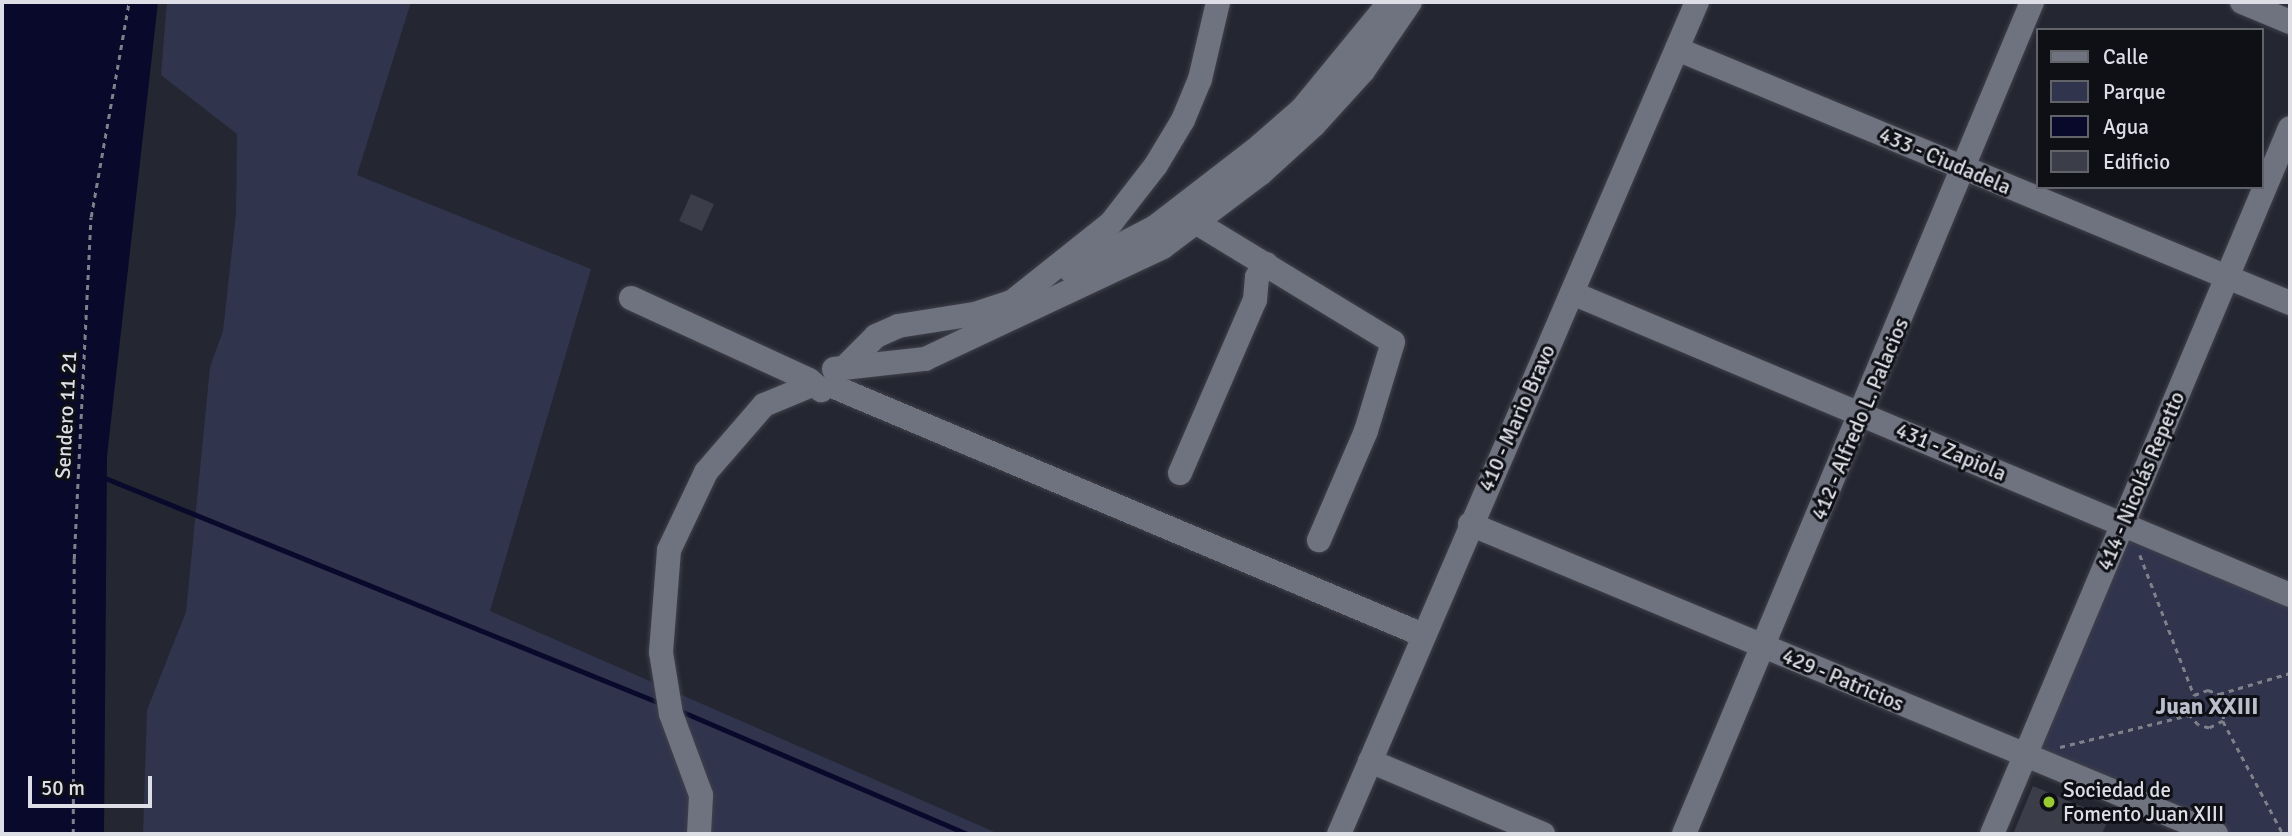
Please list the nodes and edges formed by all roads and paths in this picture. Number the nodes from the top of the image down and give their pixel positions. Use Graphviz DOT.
graph roads {
  1 [pos="129,2"];
  2 [pos="1218,2"];
  3 [pos="1390,2"];
  4 [pos="1410,2"];
  5 [pos="1697,2"];
  6 [pos="2032,2"];
  7 [pos="2242,2"];
  8 [pos="2290,22"];
  9 [pos="1677,50"];
  10 [pos="2290,128"];
  11 [pos="1963,169"];
  12 [pos="1183,220"];
  13 [pos="1262,271"];
  14 [pos="2227,277"];
  15 [pos="1572,293"];
  16 [pos="631,298"];
  17 [pos="2290,303"];
  18 [pos="1014,309"];
  19 [pos="827,377"];
  20 [pos="1863,415"];
  21 [pos="1181,472"];
  22 [pos="1470,524"];
  23 [pos="2126,525"];
  24 [pos="1320,540"];
  25 [pos="2290,595"];
  26 [pos="1423,635"];
  27 [pos="1764,647"];
  28 [pos="2290,673"];
  29 [pos="2219,694"];
  30 [pos="2194,695"];
  31 [pos="2189,715"];
  32 [pos="2222,721"];
  33 [pos="2025,756"];
  34 [pos="1370,761"];
  35 [pos="73,834"];
  36 [pos="699,834"];
  37 [pos="1339,834"];
  38 [pos="1543,834"];
  39 [pos="1684,834"];
  40 [pos="1992,834"];
  41 [pos="2216,834"];
  42 [pos="2283,834"];
  1 -- 35 [label="path, Sendero 11 21"];
  2 -- 18 [label="street"];
  3 -- 12 [label="street"];
  4 -- 12 [label="street"];
  5 -- 9 [label="street, 410 - Mario Bravo"];
  6 -- 11 [label="street, 412 - Alfredo L. Palacios"];
  7 -- 8 [label="street"];
  9 -- 11 [label="street, 433 - Ciudadela"];
  9 -- 15 [label="street, 410 - Mario Bravo"];
  10 -- 14 [label="street, 414 - Nicolás Repetto"];
  11 -- 14 [label="street, 433 - Ciudadela"];
  11 -- 20 [label="street, 412 - Alfredo L. Palacios"];
  12 -- 13 [label="street"];
  12 -- 18 [label="street"];
  13 -- 21 [label="street"];
  13 -- 24 [label="street"];
  14 -- 17 [label="street, 433 - Ciudadela"];
  14 -- 23 [label="street, 414 - Nicolás Repetto"];
  15 -- 20 [label="street, 431 - Zapiola"];
  15 -- 22 [label="street, 410 - Mario Bravo"];
  16 -- 19 [label="street"];
  18 -- 19 [label="street"];
  18 -- 19 [label="street"];
  19 -- 26 [label="street"];
  19 -- 36 [label="street"];
  20 -- 23 [label="street, 431 - Zapiola"];
  20 -- 27 [label="street, 412 - Alfredo L. Palacios"];
  22 -- 26 [label="street, 410 - Mario Bravo"];
  22 -- 27 [label="street, 429 - Patricios"];
  23 -- 25 [label="street, 431 - Zapiola"];
  23 -- 30 [label="path"];
  23 -- 33 [label="street, 414 - Nicolás Repetto"];
  26 -- 34 [label="street, 410 - Mario Bravo"];
  27 -- 33 [label="street, 429 - Patricios"];
  27 -- 39 [label="street, 412 - Alfredo L. Palacios"];
  28 -- 29 [label="path"];
  29 -- 30 [label="path"];
  29 -- 32 [label="path"];
  30 -- 31 [label="path"];
  31 -- 32 [label="path"];
  31 -- 33 [label="path"];
  32 -- 42 [label="path"];
  33 -- 40 [label="street, 414 - Nicolás Repetto"];
  33 -- 41 [label="street, 429 - Patricios"];
  34 -- 37 [label="street, 410 - Mario Bravo"];
  34 -- 38 [label="street"];
}
